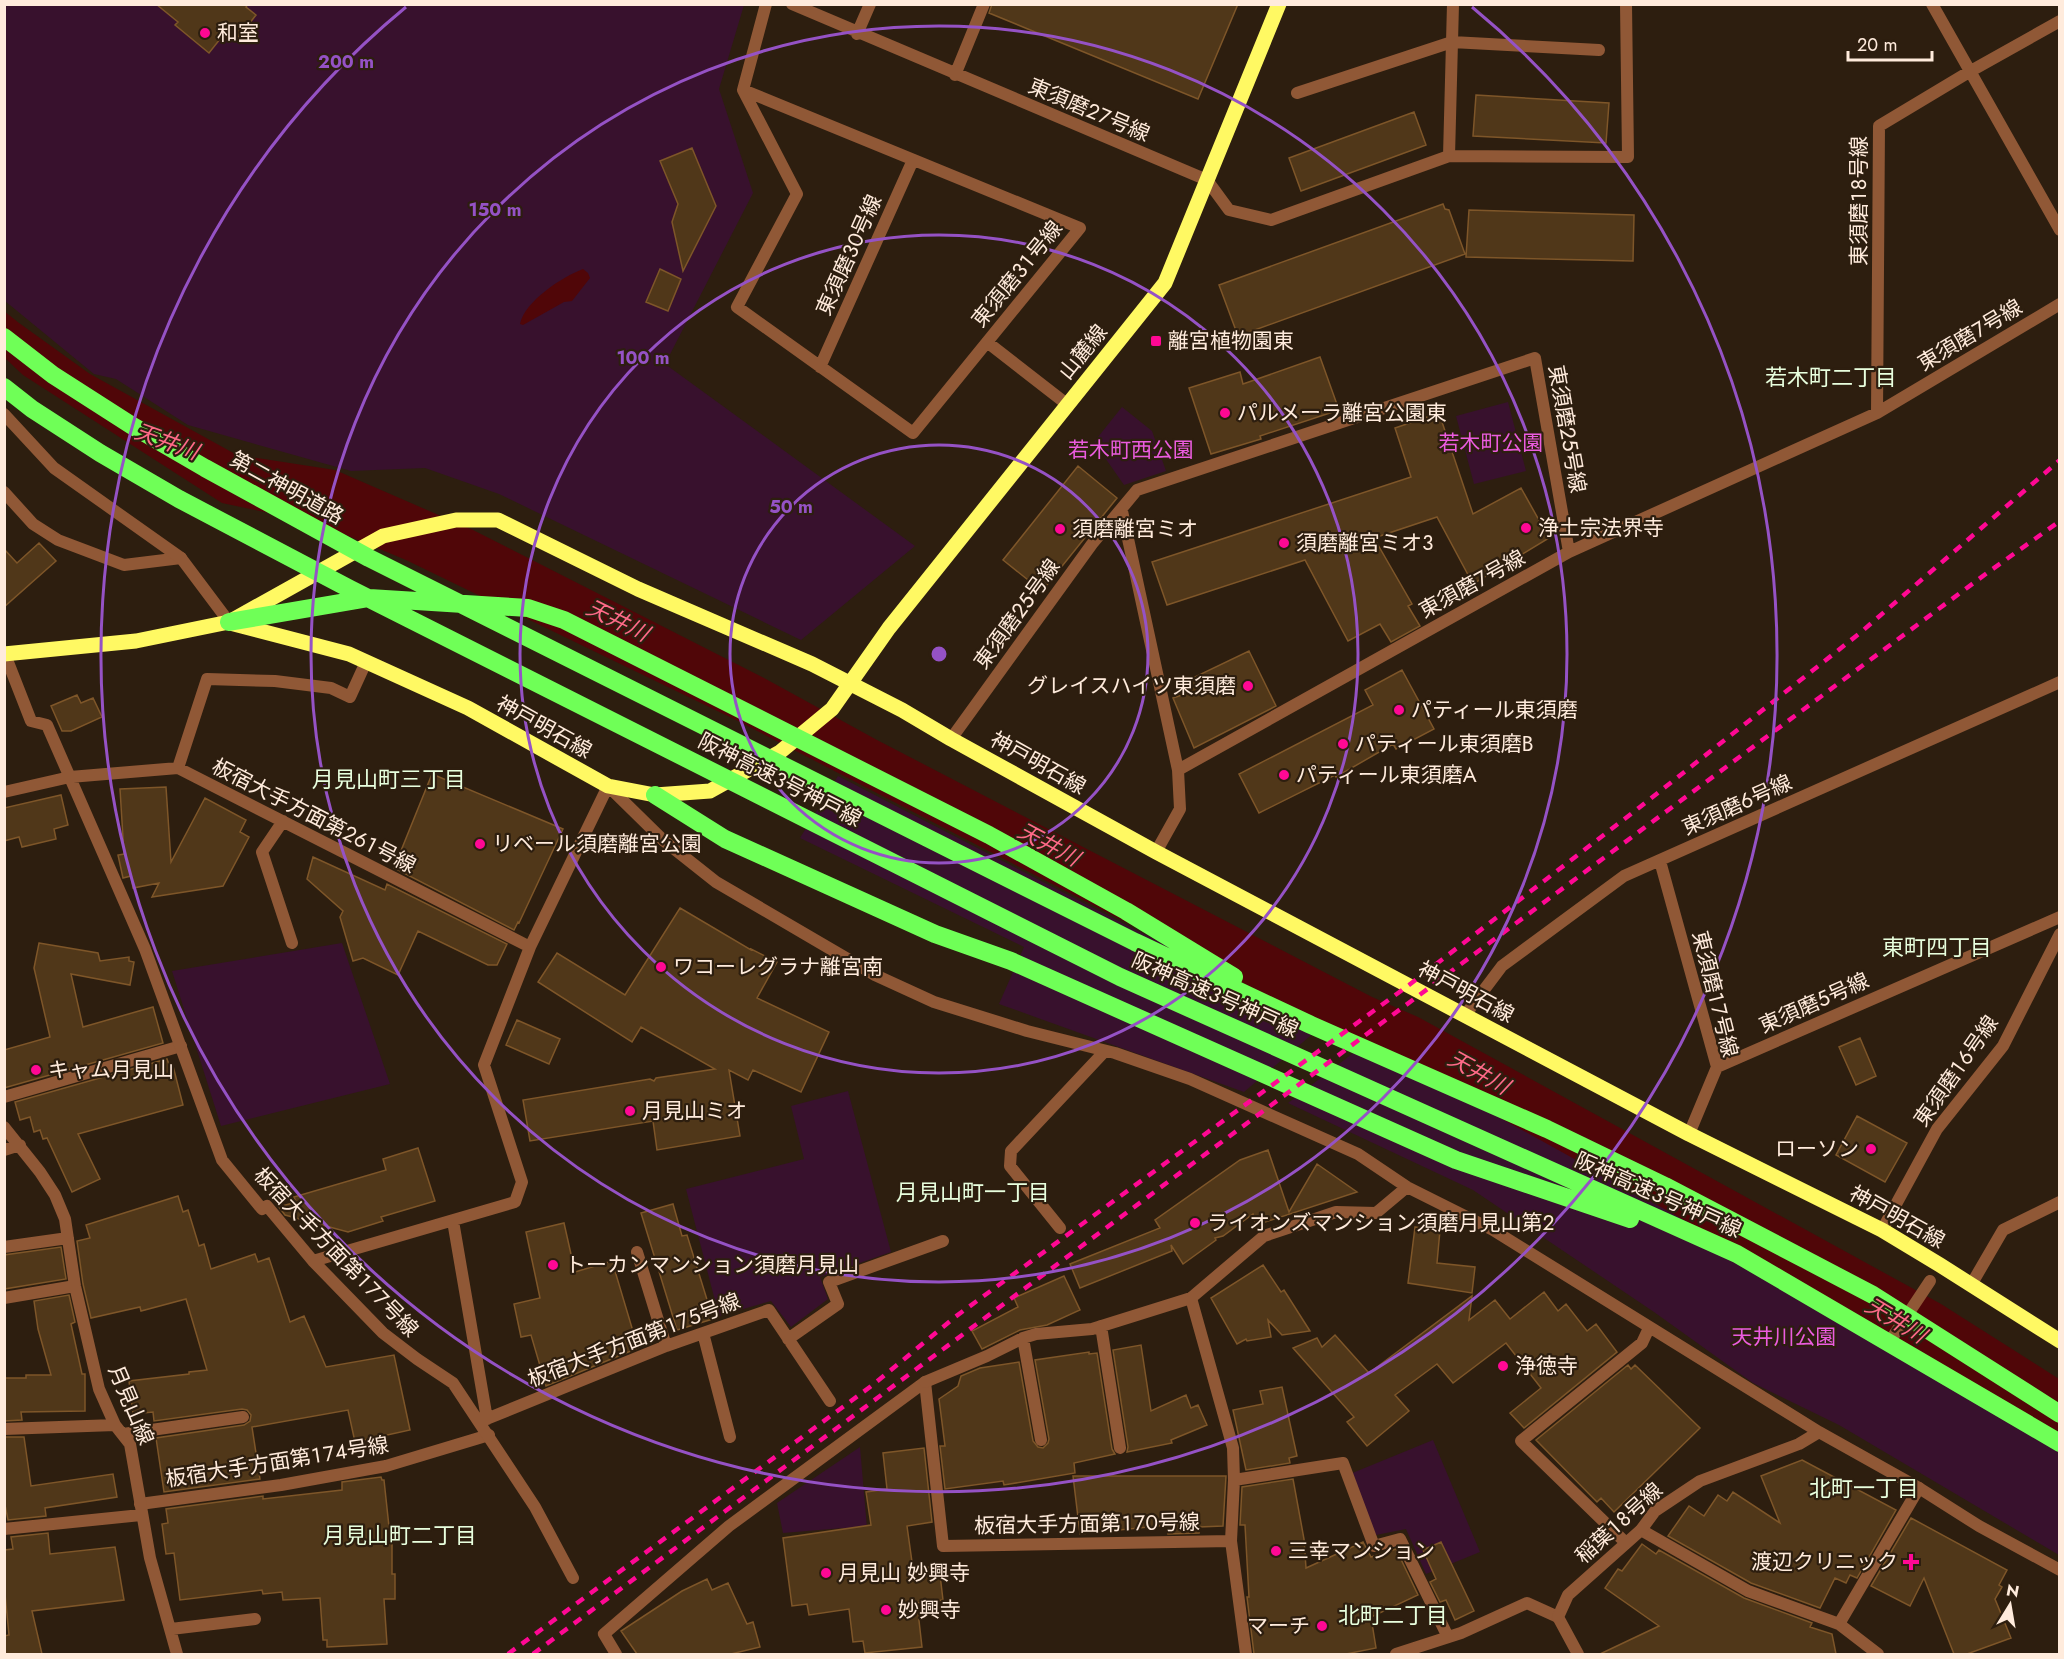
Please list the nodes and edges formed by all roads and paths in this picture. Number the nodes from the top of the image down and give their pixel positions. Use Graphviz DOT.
graph roads {
  1 [pos="766,4"];
  2 [pos="792,4"];
  3 [pos="870,4"];
  4 [pos="984,4"];
  5 [pos="1279,4"];
  6 [pos="1453,4"];
  7 [pos="1626,4"];
  8 [pos="1932,4"];
  9 [pos="2060,21"];
  10 [pos="857,34"];
  11 [pos="1452,42"];
  12 [pos="1599,50"];
  13 [pos="1969,72"];
  14 [pos="955,75"];
  15 [pos="743,90"];
  16 [pos="1297,93"];
  17 [pos="1449,156"];
  18 [pos="913,160"];
  19 [pos="1207,180"];
  20 [pos="2060,230"];
  21 [pos="2060,304"];
  22 [pos="4,337"];
  23 [pos="987,342"];
  24 [pos="820,367"];
  25 [pos="4,387"];
  26 [pos="1068,405"];
  27 [pos="1878,412"];
  28 [pos="4,414"];
  29 [pos="4,492"];
  30 [pos="1122,511"];
  31 [pos="1569,552"];
  32 [pos="181,558"];
  33 [pos="369,558"];
  34 [pos="229,622"];
  35 [pos="5,653"];
  36 [pos="366,662"];
  37 [pos="2060,682"];
  38 [pos="850,684"];
  39 [pos="951,739"];
  40 [pos="178,768"];
  41 [pos="1178,770"];
  42 [pos="70,777"];
  43 [pos="608,786"];
  44 [pos="4,792"];
  45 [pos="655,795"];
  46 [pos="283,821"];
  47 [pos="1156,852"];
  48 [pos="1660,861"];
  49 [pos="2060,917"];
  50 [pos="2060,934"];
  51 [pos="292,943"];
  52 [pos="530,947"];
  53 [pos="1465,1015"];
  54 [pos="1311,1025"];
  55 [pos="181,1046"];
  56 [pos="1105,1051"];
  57 [pos="1717,1067"];
  58 [pos="4,1097"];
  59 [pos="4,1127"];
  60 [pos="1689,1134"];
  61 [pos="20,1145"];
  62 [pos="4,1150"];
  63 [pos="1407,1187"];
  64 [pos="2060,1202"];
  65 [pos="453,1221"];
  66 [pos="1060,1228"];
  67 [pos="1882,1230"];
  68 [pos="68,1238"];
  69 [pos="943,1241"];
  70 [pos="4,1247"];
  71 [pos="637,1252"];
  72 [pos="1737,1254"];
  73 [pos="313,1261"];
  74 [pos="1930,1281"];
  75 [pos="1971,1285"];
  76 [pos="75,1286"];
  77 [pos="4,1298"];
  78 [pos="1191,1298"];
  79 [pos="1101,1326"];
  80 [pos="1649,1328"];
  81 [pos="703,1333"];
  82 [pos="1023,1338"];
  83 [pos="1892,1338"];
  84 [pos="788,1339"];
  85 [pos="2060,1341"];
  86 [pos="666,1346"];
  87 [pos="926,1382"];
  88 [pos="830,1401"];
  89 [pos="2060,1414"];
  90 [pos="243,1417"];
  91 [pos="483,1420"];
  92 [pos="4,1429"];
  93 [pos="119,1430"];
  94 [pos="1819,1432"];
  95 [pos="489,1436"];
  96 [pos="730,1437"];
  97 [pos="1041,1440"];
  98 [pos="2060,1443"];
  99 [pos="1120,1448"];
  100 [pos="1234,1480"];
  101 [pos="1919,1488"];
  102 [pos="140,1509"];
  103 [pos="4,1529"];
  104 [pos="1641,1530"];
  105 [pos="1231,1541"];
  106 [pos="1626,1543"];
  107 [pos="2060,1570"];
  108 [pos="573,1578"];
  109 [pos="1558,1617"];
  110 [pos="255,1619"];
  111 [pos="1839,1624"];
  112 [pos="171,1629"];
  113 [pos="1448,1636"];
  114 [pos="177,1654"];
  115 [pos="616,1654"];
  116 [pos="1246,1654"];
  117 [pos="1396,1654"];
  118 [pos="1578,1654"];
  119 [pos="1878,1654"];
  1 -- 15 [label="street"];
  2 -- 10 [label="street, 東須磨２７号線"];
  3 -- 10 [label="street"];
  4 -- 14 [label="street"];
  5 -- 19 [label="main road, 山麓線"];
  6 -- 11 [label="street"];
  7 -- 17 [label="street"];
  8 -- 13 [label="street"];
  9 -- 13 [label="street, 東須磨１８号線"];
  10 -- 14 [label="street, 東須磨２７号線"];
  11 -- 12 [label="street"];
  11 -- 16 [label="street"];
  11 -- 17 [label="street"];
  13 -- 20 [label="street"];
  13 -- 27 [label="street, 東須磨１８号線"];
  14 -- 19 [label="street, 東須磨２７号線"];
  15 -- 18 [label="street, 東須磨３１号線"];
  15 -- 24 [label="street, 東須磨３１号線"];
  17 -- 19 [label="street"];
  18 -- 23 [label="street, 東須磨３１号線"];
  18 -- 24 [label="street, 東須磨３０号線"];
  19 -- 26 [label="main road, 山麓線"];
  21 -- 27 [label="street, 東須磨７号線"];
  22 -- 33 [label="highway, 第二神明道路"];
  23 -- 24 [label="street, 東須磨３１号線"];
  23 -- 26 [label="street"];
  25 -- 72 [label="highway, 阪神高速3号神戸線"];
  26 -- 38 [label="main road, 山麓線"];
  27 -- 31 [label="street, 東須磨７号線"];
  28 -- 32 [label="street"];
  29 -- 32 [label="street"];
  30 -- 31 [label="street, 東須磨２５号線"];
  30 -- 39 [label="street, 東須磨２５号線"];
  30 -- 41 [label="street"];
  31 -- 41 [label="street, 東須磨７号線"];
  32 -- 34 [label="street"];
  33 -- 54 [label="highway, 阪神高速3号神戸線"];
  34 -- 35 [label="main road, 神戸明石線"];
  34 -- 36 [label="main road, 神戸明石線"];
  34 -- 38 [label="main road, 神戸明石線"];
  34 -- 54 [label="highway"];
  35 -- 42 [label="street, 板宿大手方面第１７７号線"];
  36 -- 40 [label="street"];
  36 -- 43 [label="main road, 神戸明石線"];
  37 -- 48 [label="street, 東須磨６号線"];
  38 -- 39 [label="main road, 神戸明石線"];
  38 -- 45 [label="main road, 神戸明石線"];
  39 -- 47 [label="main road, 神戸明石線"];
  40 -- 42 [label="street, 板宿大手方面第２６１号線"];
  40 -- 46 [label="street, 板宿大手方面第２６１号線"];
  41 -- 47 [label="street"];
  42 -- 44 [label="street, 板宿大手方面第２６１号線"];
  42 -- 55 [label="street, 板宿大手方面第１７７号線"];
  43 -- 45 [label="main road, 神戸明石線"];
  43 -- 52 [label="street"];
  43 -- 56 [label="street"];
  45 -- 72 [label="highway"];
  46 -- 51 [label="street"];
  46 -- 52 [label="street, 板宿大手方面第２６１号線"];
  47 -- 53 [label="main road, 神戸明石線"];
  48 -- 53 [label="street, 東須磨６号線"];
  48 -- 57 [label="street, 東須磨１７号線"];
  49 -- 57 [label="street, 東須磨５号線"];
  50 -- 67 [label="street, 東須磨１６号線"];
  52 -- 65 [label="street"];
  53 -- 60 [label="main road, 神戸明石線"];
  54 -- 89 [label="highway, 阪神高速3号神戸線"];
  55 -- 58 [label="street"];
  55 -- 73 [label="street, 板宿大手方面第１７７号線"];
  56 -- 63 [label="street"];
  56 -- 66 [label="street"];
  57 -- 60 [label="street, 東須磨１７号線"];
  59 -- 61 [label="street, 月見山線"];
  60 -- 67 [label="main road, 神戸明石線"];
  61 -- 62 [label="street"];
  61 -- 68 [label="street, 月見山線"];
  63 -- 78 [label="street"];
  63 -- 80 [label="street"];
  64 -- 75 [label="street"];
  65 -- 73 [label="street"];
  65 -- 91 [label="street"];
  67 -- 75 [label="main road, 神戸明石線"];
  68 -- 70 [label="street"];
  68 -- 76 [label="street, 月見山線"];
  69 -- 84 [label="street"];
  71 -- 86 [label="street"];
  72 -- 98 [label="highway, 阪神高速3号神戸線"];
  73 -- 91 [label="street, 板宿大手方面第１７７号線"];
  74 -- 83 [label="street"];
  75 -- 85 [label="main road, 神戸明石線"];
  76 -- 77 [label="street"];
  76 -- 93 [label="street, 月見山線"];
  78 -- 79 [label="street"];
  78 -- 100 [label="street"];
  79 -- 82 [label="street"];
  79 -- 99 [label="street"];
  80 -- 94 [label="street"];
  80 -- 106 [label="street"];
  81 -- 84 [label="street, 板宿大手方面第１７５号線"];
  81 -- 86 [label="street, 板宿大手方面第１７５号線"];
  81 -- 96 [label="street"];
  82 -- 87 [label="street"];
  82 -- 97 [label="street"];
  84 -- 88 [label="street, 板宿大手方面第１７５号線"];
  86 -- 91 [label="street, 板宿大手方面第１７５号線"];
  87 -- 105 [label="street, 板宿大手方面第１７０号線"];
  87 -- 115 [label="street"];
  90 -- 93 [label="street"];
  91 -- 95 [label="street, 板宿大手方面第１７７号線"];
  92 -- 93 [label="street"];
  93 -- 102 [label="street, 月見山線"];
  94 -- 101 [label="street"];
  94 -- 104 [label="street, 稲葉１８号線"];
  95 -- 102 [label="street, 板宿大手方面第１７４号線"];
  95 -- 108 [label="street, 板宿大手方面第１７７号線"];
  100 -- 105 [label="street"];
  100 -- 113 [label="street"];
  101 -- 107 [label="street"];
  101 -- 111 [label="street"];
  102 -- 103 [label="street, 板宿大手方面第１７４号線"];
  102 -- 112 [label="street, 月見山線"];
  104 -- 106 [label="street, 稲葉１８号線"];
  104 -- 111 [label="street"];
  105 -- 116 [label="street"];
  106 -- 109 [label="street, 稲葉１８号線"];
  109 -- 113 [label="street"];
  109 -- 118 [label="street"];
  110 -- 112 [label="street"];
  111 -- 119 [label="street"];
  112 -- 114 [label="street, 月見山線"];
  113 -- 117 [label="street"];
}
